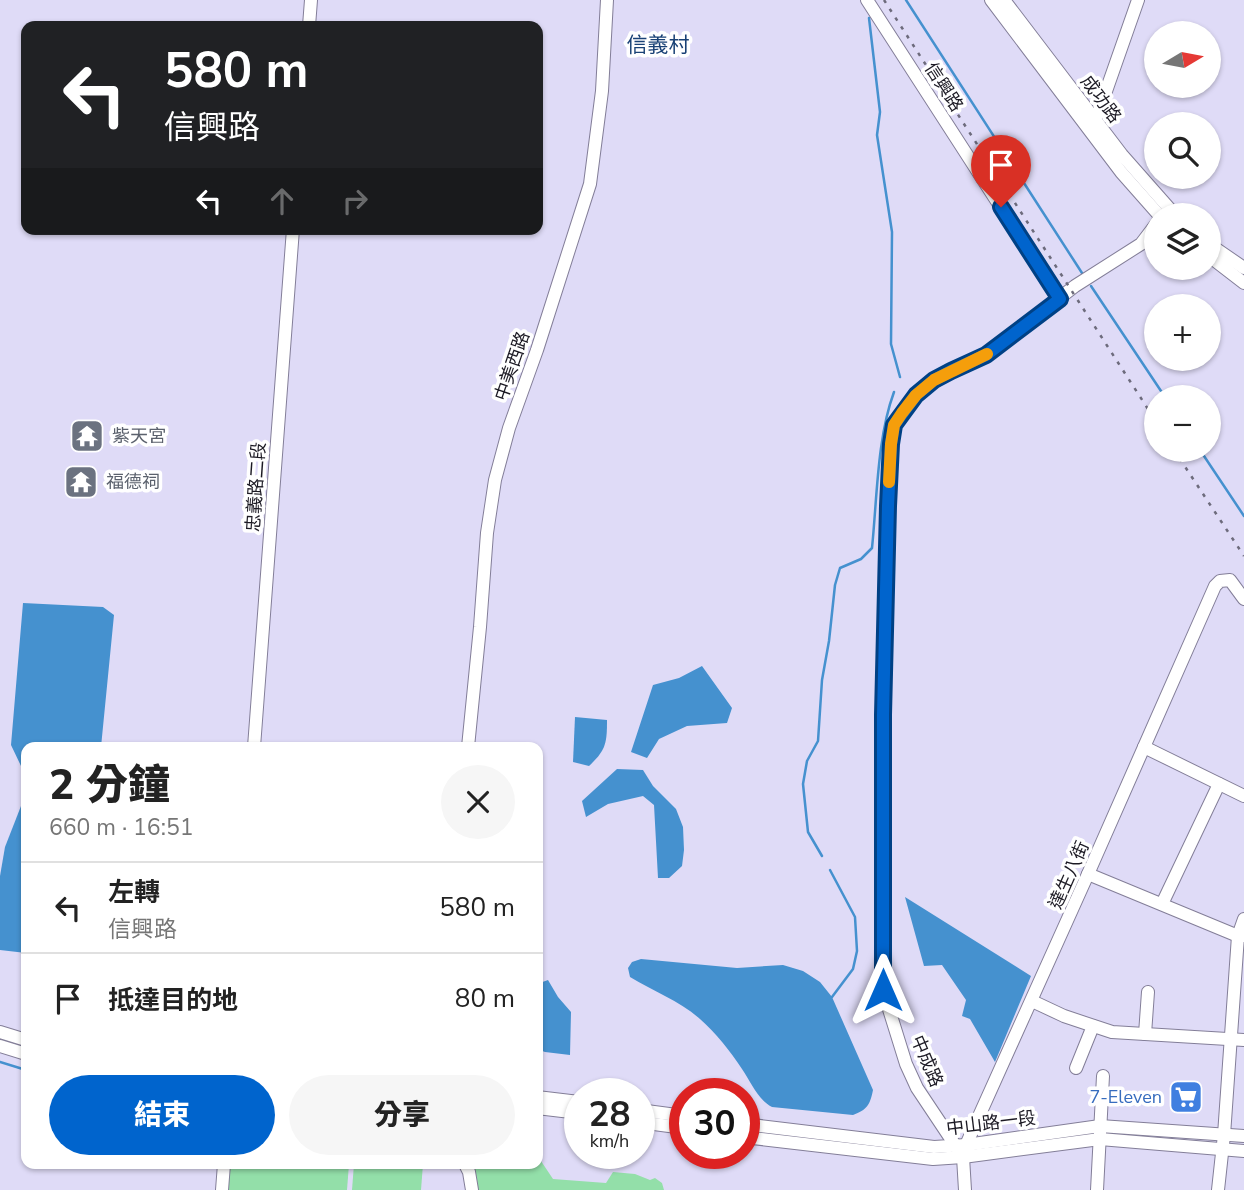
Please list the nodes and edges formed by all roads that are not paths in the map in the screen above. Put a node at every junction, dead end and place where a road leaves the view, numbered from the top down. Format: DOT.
graph roads {
  1 [pos="312,0"];
  2 [pos="607,0"];
  3 [pos="867,0"];
  4 [pos="991,0"];
  5 [pos="1004,0"];
  6 [pos="1138,0"];
  7 [pos="310,21"];
  8 [pos="1090,122"];
  9 [pos="1159,203"];
  10 [pos="293,235"];
  11 [pos="1144,240"];
  12 [pos="1221,252"];
  13 [pos="1221,265"];
  14 [pos="1244,268"];
  15 [pos="1244,283"];
  16 [pos="1060,299"];
  17 [pos="1244,599"];
  18 [pos="254,742"];
  19 [pos="468,742"];
  20 [pos="1144,747"];
  21 [pos="1219,784"];
  22 [pos="1244,796"];
  23 [pos="1088,874"];
  24 [pos="1162,904"];
  25 [pos="1244,919"];
  26 [pos="1241,936"];
  27 [pos="1149,992"];
  28 [pos="1031,1001"];
  29 [pos="1094,1026"];
  30 [pos="0,1032"];
  31 [pos="1145,1034"];
  32 [pos="21,1038"];
  33 [pos="1230,1039"];
  34 [pos="1244,1040"];
  35 [pos="0,1046"];
  36 [pos="21,1052"];
  37 [pos="1076,1068"];
  38 [pos="1103,1076"];
  39 [pos="543,1098"];
  40 [pos="564,1100"];
  41 [pos="543,1109"];
  42 [pos="564,1111"];
  43 [pos="760,1126"];
  44 [pos="1100,1133"];
  45 [pos="1224,1135"];
  46 [pos="1244,1136"];
  47 [pos="760,1139"];
  48 [pos="962,1149"];
  49 [pos="1221,1149"];
  50 [pos="1244,1151"];
  51 [pos="224,1169"];
  52 [pos="468,1169"];
  53 [pos="222,1190"];
  54 [pos="472,1190"];
  55 [pos="965,1190"];
  56 [pos="1097,1190"];
  57 [pos="1218,1190"];
  1 -- 7 [label="street"];
  2 -- 19 [label="street, 中美西路"];
  3 -- 16 [label="street, 信興路"];
  4 -- 8 [label="street, 成功路"];
  5 -- 8 [label="street, 成功路"];
  6 -- 8 [label="street"];
  8 -- 9 [label="street, 成功路"];
  10 -- 18 [label="street, 忠義路二段"];
  11 -- 16 [label="street, 中成路"];
  12 -- 14 [label="street"];
  13 -- 15 [label="street"];
  16 -- 48 [label="street, 中成路"];
  17 -- 20 [label="street, 達生八街"];
  20 -- 21 [label="street"];
  20 -- 23 [label="street, 達生八街"];
  21 -- 22 [label="street"];
  21 -- 24 [label="street"];
  23 -- 24 [label="street"];
  23 -- 28 [label="street, 達生八街"];
  24 -- 26 [label="street"];
  25 -- 26 [label="street"];
  26 -- 33 [label="street"];
  27 -- 31 [label="street"];
  28 -- 29 [label="street"];
  28 -- 48 [label="street, 達生八街"];
  29 -- 31 [label="street"];
  29 -- 37 [label="street"];
  30 -- 32 [label="street"];
  31 -- 33 [label="street"];
  33 -- 34 [label="street"];
  33 -- 45 [label="street"];
  35 -- 36 [label="street"];
  38 -- 44 [label="street"];
  39 -- 40 [label="street"];
  41 -- 42 [label="street"];
  43 -- 48 [label="street, 中山路一段"];
  44 -- 45 [label="street, 中山路一段"];
  44 -- 48 [label="street, 中山路一段"];
  44 -- 49 [label="street, 中山路一段"];
  44 -- 56 [label="street"];
  45 -- 46 [label="street, 中山路一段"];
  45 -- 49 [label="street"];
  47 -- 48 [label="street, 中山路一段"];
  48 -- 55 [label="street, 達生八街"];
  49 -- 50 [label="street, 中山路一段"];
  49 -- 57 [label="street"];
  51 -- 53 [label="street"];
  52 -- 54 [label="street"];
}
